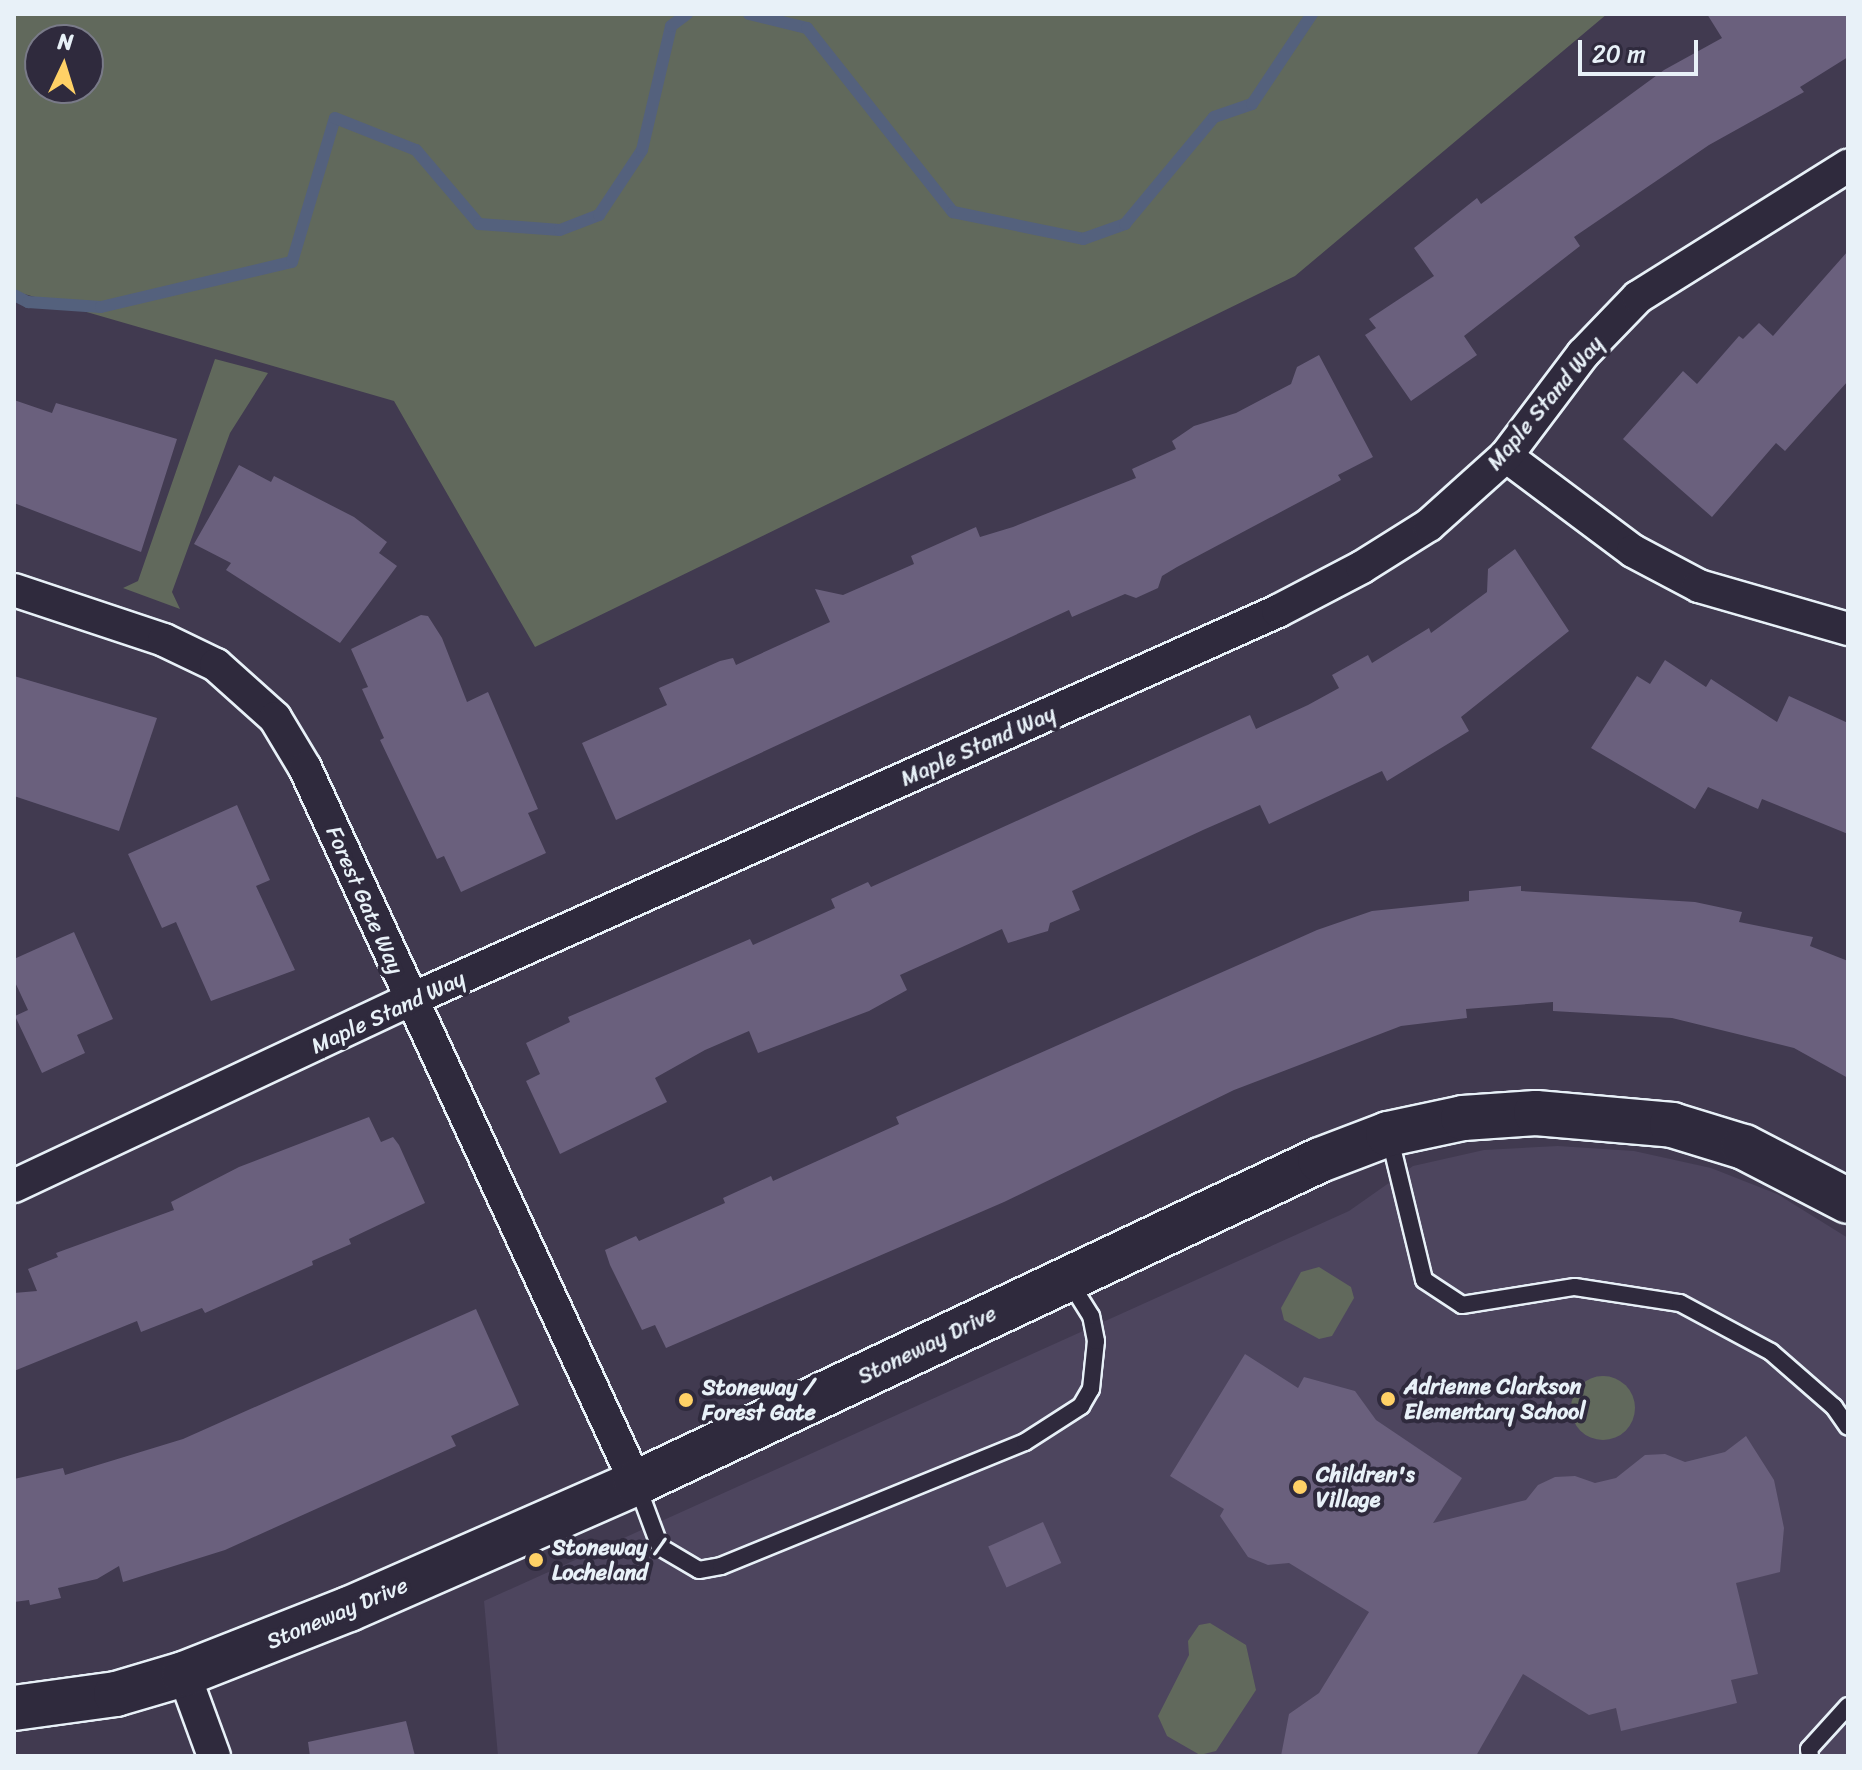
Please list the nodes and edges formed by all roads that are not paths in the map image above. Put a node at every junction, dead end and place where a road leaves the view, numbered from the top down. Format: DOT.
graph roads {
  1 [pos="1848,166"];
  2 [pos="1506,456"];
  3 [pos="14,590"];
  4 [pos="1848,629"];
  5 [pos="410,1000"];
  6 [pos="1388,1134"];
  7 [pos="14,1186"];
  8 [pos="1848,1201"];
  9 [pos="1067,1277"];
  10 [pos="1848,1427"];
  11 [pos="636,1483"];
  12 [pos="184,1674"];
  13 [pos="1848,1706"];
  14 [pos="14,1708"];
  15 [pos="214,1756"];
  16 [pos="1810,1756"];
  1 -- 2 [label="street, Maple Stand Way"];
  2 -- 4 [label="street"];
  2 -- 5 [label="street, Maple Stand Way"];
  3 -- 5 [label="street, Forest Gate Way"];
  5 -- 7 [label="street, Maple Stand Way"];
  5 -- 11 [label="street, Forest Gate Way"];
  6 -- 8 [label="street, Stoneway Drive"];
  6 -- 9 [label="street, Stoneway Drive"];
  6 -- 10 [label="lane"];
  9 -- 11 [label="street, Stoneway Drive"];
  9 -- 11 [label="lane"];
  11 -- 12 [label="street, Stoneway Drive"];
  12 -- 14 [label="street, Stoneway Drive"];
  12 -- 15 [label="street"];
  13 -- 16 [label="lane"];
}
